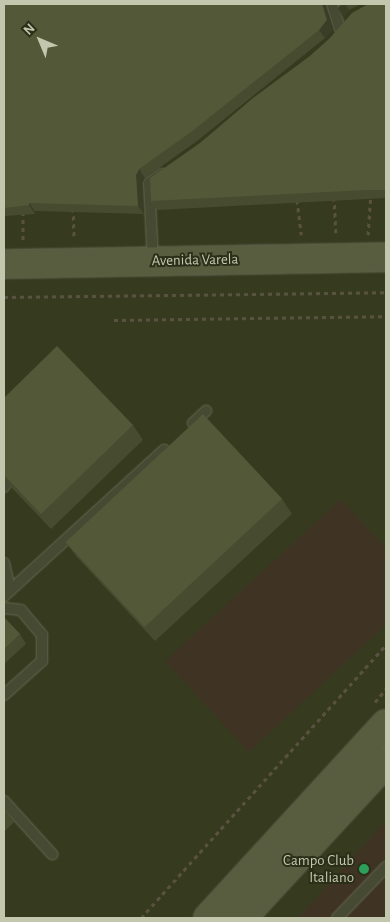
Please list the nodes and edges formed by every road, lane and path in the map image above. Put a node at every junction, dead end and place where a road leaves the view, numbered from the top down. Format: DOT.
graph roads {
  1 [pos="332,4"];
  2 [pos="341,30"];
  3 [pos="171,167"];
  4 [pos="333,188"];
  5 [pos="372,190"];
  6 [pos="296,194"];
  7 [pos="23,204"];
  8 [pos="73,207"];
  9 [pos="376,257"];
  10 [pos="304,258"];
  11 [pos="337,258"];
  12 [pos="153,261"];
  13 [pos="75,262"];
  14 [pos="14,264"];
  15 [pos="386,292"];
  16 [pos="4,297"];
  17 [pos="386,316"];
  18 [pos="114,320"];
  19 [pos="206,411"];
  20 [pos="184,431"];
  21 [pos="170,444"];
  22 [pos="4,563"];
  23 [pos="7,593"];
  24 [pos="4,608"];
  25 [pos="386,645"];
  26 [pos="4,695"];
  27 [pos="386,724"];
  28 [pos="386,762"];
  29 [pos="4,801"];
  30 [pos="52,854"];
  31 [pos="386,867"];
  32 [pos="141,918"];
  33 [pos="208,918"];
  34 [pos="242,918"];
  35 [pos="337,918"];
  1 -- 2 [label="lane"];
  3 -- 12 [label="lane"];
  4 -- 11 [label="path"];
  5 -- 9 [label="path"];
  6 -- 10 [label="path"];
  7 -- 14 [label="path"];
  8 -- 13 [label="path"];
  9 -- 11 [label="main road, Avenida Varela"];
  10 -- 11 [label="main road, Avenida Varela"];
  10 -- 12 [label="main road, Avenida Varela"];
  12 -- 13 [label="main road, Avenida Varela"];
  13 -- 14 [label="main road, Avenida Varela"];
  15 -- 16 [label="path"];
  17 -- 18 [label="path"];
  19 -- 20 [label="lane"];
  21 -- 23 [label="lane"];
  22 -- 23 [label="lane"];
  24 -- 26 [label="lane"];
  25 -- 32 [label="path"];
  27 -- 33 [label="main road"];
  28 -- 34 [label="main road"];
  29 -- 30 [label="lane"];
  31 -- 35 [label="lane"];
}
